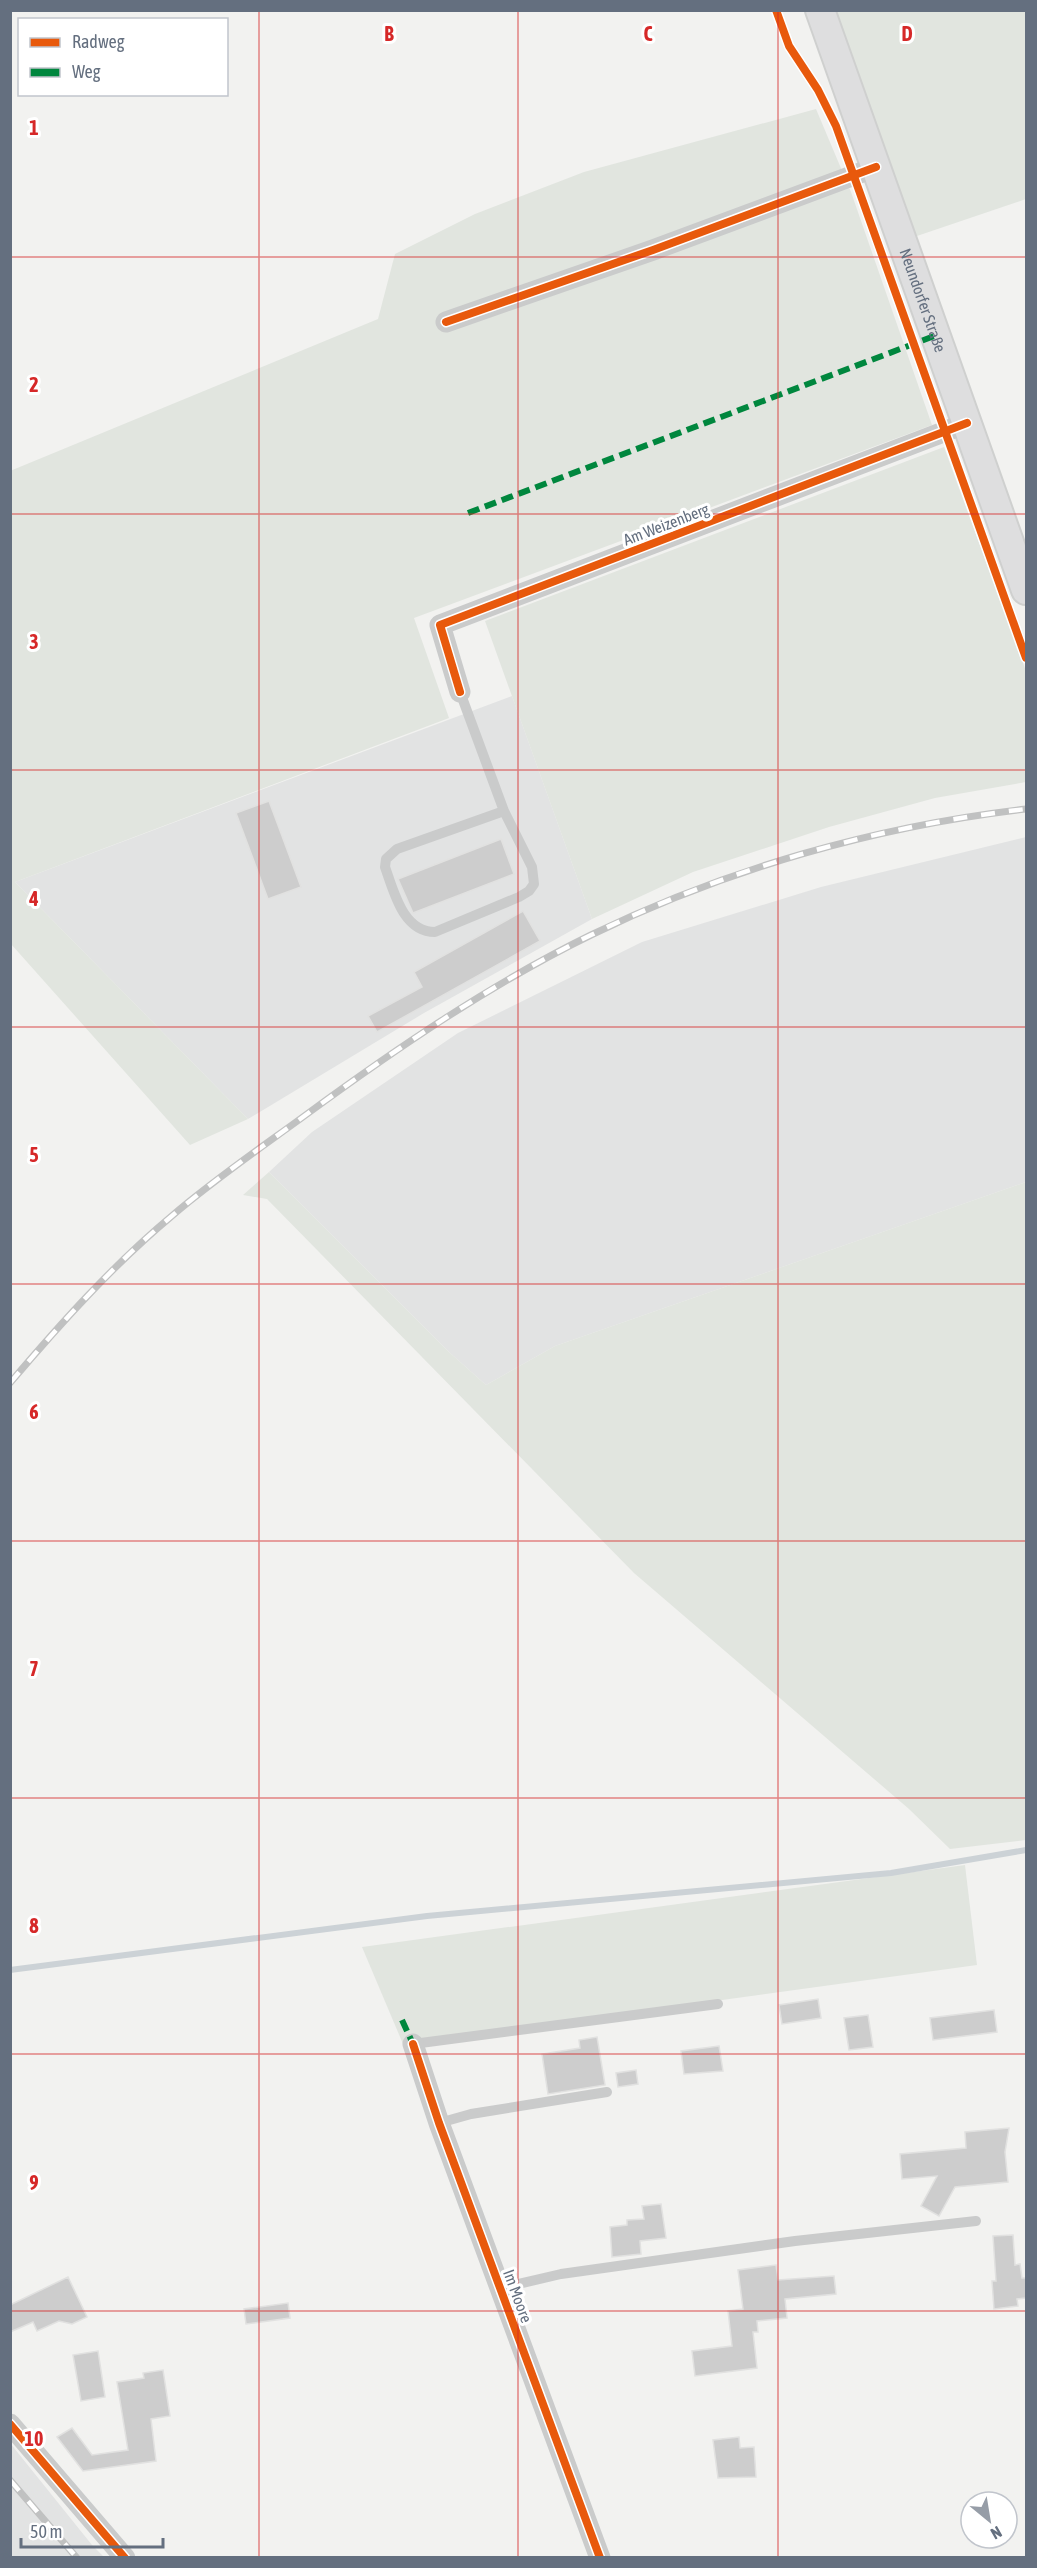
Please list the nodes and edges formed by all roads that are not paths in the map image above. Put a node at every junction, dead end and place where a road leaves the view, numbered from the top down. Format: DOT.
graph roads {
  1 [pos="820,10"];
  2 [pos="876,167"];
  3 [pos="446,322"];
  4 [pos="967,423"];
  5 [pos="1026,590"];
  6 [pos="460,692"];
  7 [pos="504,811"];
  8 [pos="718,2004"];
  9 [pos="413,2044"];
  10 [pos="607,2092"];
  11 [pos="439,2123"];
  12 [pos="976,2221"];
  13 [pos="501,2288"];
  14 [pos="10,2424"];
  15 [pos="125,2558"];
  16 [pos="600,2558"];
  1 -- 2 [label="main road, Neundorfer Straße"];
  2 -- 3 [label="street"];
  2 -- 4 [label="main road, Neundorfer Straße"];
  4 -- 5 [label="main road, Neundorfer Straße"];
  4 -- 6 [label="street, Am Weizenberg"];
  6 -- 7 [label="lane"];
  7 -- 7 [label="lane"];
  8 -- 9 [label="lane"];
  9 -- 11 [label="street, Im Moore"];
  10 -- 11 [label="lane"];
  11 -- 13 [label="street, Im Moore"];
  12 -- 13 [label="lane"];
  13 -- 16 [label="street, Im Moore"];
  14 -- 15 [label="street"];
}
